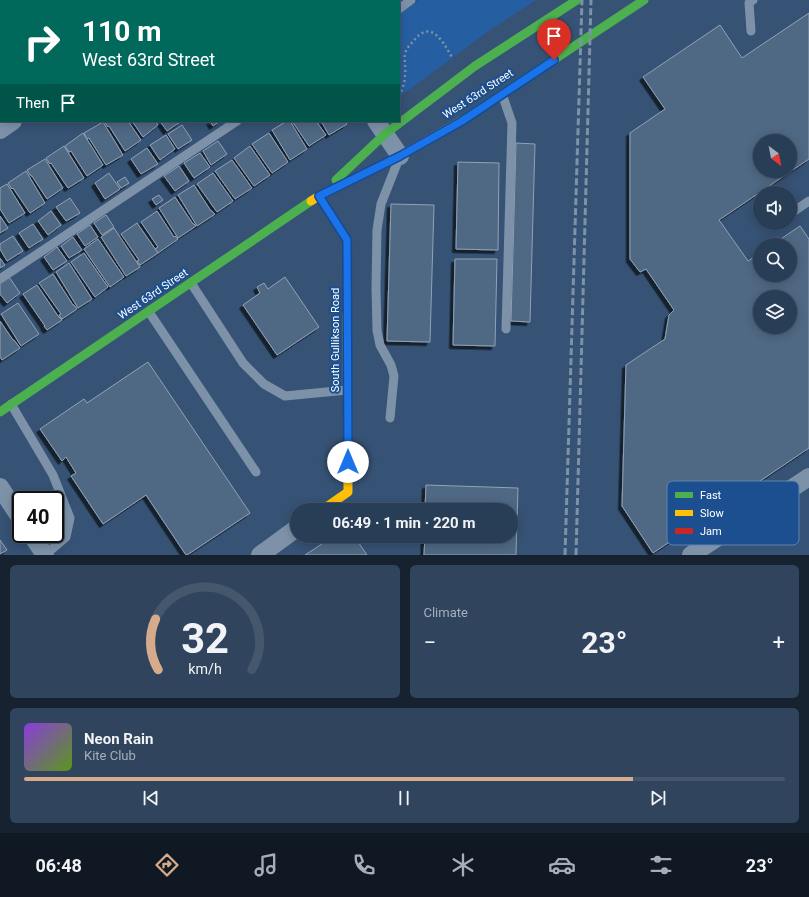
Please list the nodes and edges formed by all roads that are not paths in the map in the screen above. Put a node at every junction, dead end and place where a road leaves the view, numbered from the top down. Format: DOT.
graph roads {
  1 [pos="411,0"];
  2 [pos="577,0"];
  3 [pos="644,0"];
  4 [pos="753,0"];
  5 [pos="400,8"];
  6 [pos="751,31"];
  7 [pos="502,94"];
  8 [pos="400,114"];
  9 [pos="12,122"];
  10 [pos="236,122"];
  11 [pos="380,127"];
  12 [pos="0,130"];
  13 [pos="400,156"];
  14 [pos="319,196"];
  15 [pos="809,202"];
  16 [pos="797,210"];
  17 [pos="0,279"];
  18 [pos="191,283"];
  19 [pos="149,311"];
  20 [pos="506,329"];
  21 [pos="347,390"];
  22 [pos="11,404"];
  23 [pos="0,412"];
  24 [pos="390,418"];
  25 [pos="256,472"];
  26 [pos="809,477"];
  27 [pos="799,484"];
  28 [pos="0,487"];
  29 [pos="332,503"];
  30 [pos="12,505"];
  31 [pos="290,533"];
  32 [pos="37,543"];
  33 [pos="706,545"];
  34 [pos="45,555"];
  35 [pos="260,555"];
  36 [pos="691,555"];
  1 -- 5 [label="lane"];
  2 -- 8 [label="main road, West 63rd Street"];
  3 -- 7 [label="main road, West 63rd Street"];
  4 -- 6 [label="lane"];
  7 -- 13 [label="main road, West 63rd Street"];
  7 -- 20 [label="lane"];
  9 -- 12 [label="street"];
  10 -- 17 [label="lane"];
  11 -- 13 [label="street"];
  11 -- 14 [label="main road, West 63rd Street"];
  13 -- 14 [label="main road, West 63rd Street"];
  13 -- 24 [label="lane"];
  14 -- 18 [label="main road, West 63rd Street"];
  14 -- 21 [label="main road, South Gullikson Road"];
  15 -- 16 [label="lane"];
  18 -- 19 [label="main road, West 63rd Street"];
  18 -- 21 [label="lane"];
  19 -- 22 [label="main road, West 63rd Street"];
  19 -- 25 [label="lane"];
  21 -- 29 [label="main road, South Gullikson Road"];
  22 -- 23 [label="main road, West 63rd Street"];
  22 -- 34 [label="lane"];
  26 -- 27 [label="street"];
  28 -- 30 [label="street"];
  31 -- 35 [label="street"];
  32 -- 34 [label="street"];
  33 -- 36 [label="street"];
}
